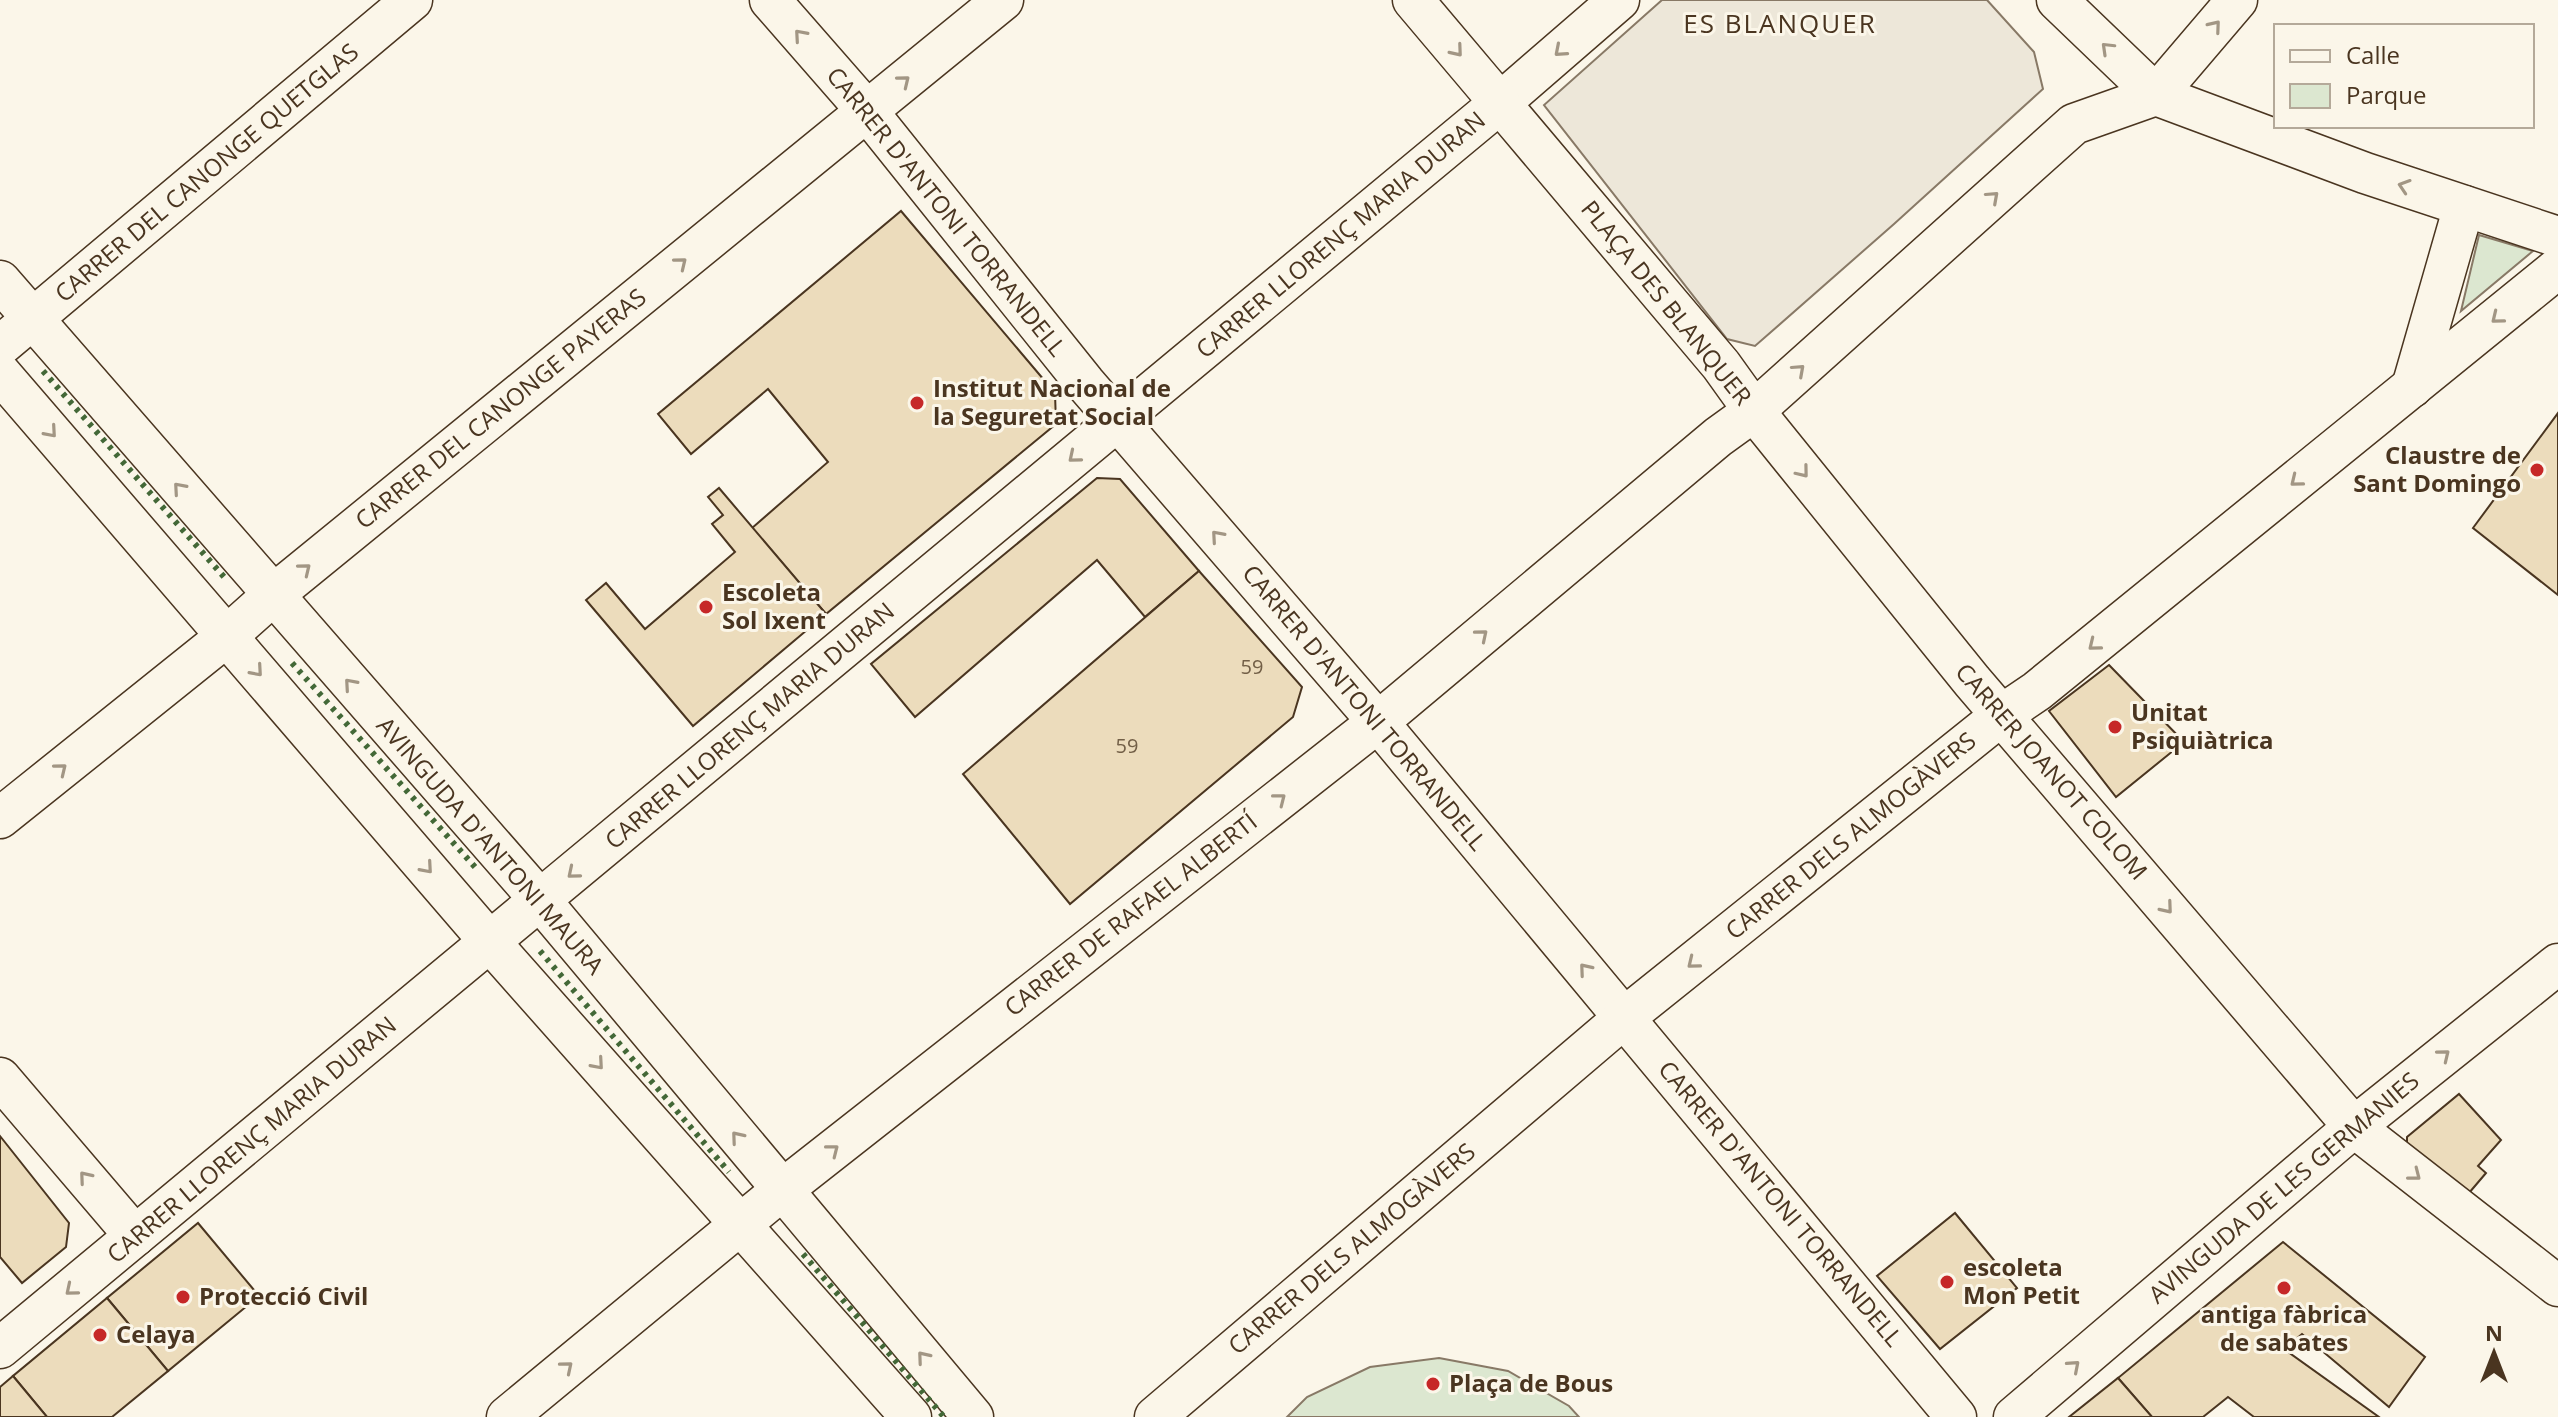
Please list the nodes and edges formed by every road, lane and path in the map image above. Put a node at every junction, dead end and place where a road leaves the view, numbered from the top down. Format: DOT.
graph roads {
  1 [pos="412,0"];
  2 [pos="770,0"];
  3 [pos="1003,0"];
  4 [pos="1413,0"];
  5 [pos="1619,0"];
  6 [pos="2057,0"];
  7 [pos="2237,0"];
  8 [pos="2156,95"];
  9 [pos="1500,103"];
  10 [pos="867,111"];
  11 [pos="2464,206"];
  12 [pos="2558,237"];
  13 [pos="2558,268"];
  14 [pos="0,281"];
  15 [pos="33,319"];
  16 [pos="0,346"];
  17 [pos="0,373"];
  18 [pos="2412,387"];
  19 [pos="1754,411"];
  20 [pos="1118,420"];
  21 [pos="273,595"];
  22 [pos="227,636"];
  23 [pos="2003,714"];
  24 [pos="1378,722"];
  25 [pos="0,818"];
  26 [pos="540,900"];
  27 [pos="490,942"];
  28 [pos="2558,964"];
  29 [pos="1625,1017"];
  30 [pos="0,1078"];
  31 [pos="2354,1127"];
  32 [pos="782,1190"];
  33 [pos="739,1224"];
  34 [pos="135,1236"];
  35 [pos="2558,1286"];
  36 [pos="0,1348"];
  37 [pos="507,1417"];
  38 [pos="911,1417"];
  39 [pos="973,1417"];
  40 [pos="1155,1417"];
  41 [pos="1956,1417"];
  42 [pos="2014,1417"];
  1 -- 15 [label="street, CARRER DEL CANONGE QUETGLAS"];
  10 -- 2 [label="street, CARRER D'ANTONI TORRANDELL, one-way"];
  10 -- 3 [label="street, CARRER DEL CANONGE PAYERAS, one-way"];
  4 -- 9 [label="street, PLAÇA DES BLANQUER, one-way"];
  5 -- 9 [label="street, one-way"];
  8 -- 6 [label="street, one-way"];
  8 -- 7 [label="street, one-way"];
  11 -- 8 [label="street, one-way"];
  19 -- 8 [label="street, PLAÇA DES BLANQUER, one-way"];
  9 -- 19 [label="street, PLAÇA DES BLANQUER"];
  9 -- 20 [label="street, CARRER LLORENÇ MARIA DURAN"];
  10 -- 20 [label="street, CARRER D'ANTONI TORRANDELL"];
  21 -- 10 [label="street, CARRER DEL CANONGE PAYERAS, one-way"];
  11 -- 12 [label="street"];
  11 -- 18 [label="street"];
  13 -- 18 [label="street, CARRER DELS ALMOGÀVERS, one-way"];
  14 -- 15 [label="street, AVINGUDA D'ANTONI MAURA"];
  15 -- 16 [label="street, CARRER DEL CANONGE QUETGLAS"];
  21 -- 15 [label="street, AVINGUDA D'ANTONI MAURA, one-way"];
  17 -- 22 [label="street, one-way"];
  18 -- 23 [label="street, CARRER DELS ALMOGÀVERS, one-way"];
  19 -- 23 [label="street, CARRER JOANOT COLOM, one-way"];
  24 -- 19 [label="street, CARRER DE RAFAEL ALBERTÍ, one-way"];
  24 -- 20 [label="street, CARRER D'ANTONI TORRANDELL, one-way"];
  20 -- 26 [label="street, CARRER LLORENÇ MARIA DURAN, one-way"];
  21 -- 22 [label="street, CARRER DEL CANONGE PAYERAS"];
  26 -- 21 [label="street, AVINGUDA D'ANTONI MAURA, one-way"];
  25 -- 22 [label="street, CARRER DEL CANONGE PAYERAS, one-way"];
  22 -- 27 [label="street, one-way"];
  23 -- 29 [label="street, CARRER DELS ALMOGÀVERS, one-way"];
  23 -- 31 [label="street, CARRER JOANOT COLOM, one-way"];
  29 -- 24 [label="street, CARRER D'ANTONI TORRANDELL, one-way"];
  32 -- 24 [label="street, CARRER DE RAFAEL ALBERTÍ, one-way"];
  26 -- 27 [label="street, CARRER LLORENÇ MARIA DURAN"];
  32 -- 26 [label="street, AVINGUDA D'ANTONI MAURA, one-way"];
  27 -- 33 [label="street, one-way"];
  27 -- 34 [label="street, CARRER LLORENÇ MARIA DURAN"];
  31 -- 28 [label="street, AVINGUDA DE LES GERMANIES, one-way"];
  29 -- 40 [label="street, CARRER DELS ALMOGÀVERS"];
  29 -- 41 [label="street, CARRER D'ANTONI TORRANDELL"];
  34 -- 30 [label="street, one-way"];
  31 -- 35 [label="street, CARRER JOANOT COLOM, one-way"];
  42 -- 31 [label="street, AVINGUDA DE LES GERMANIES, one-way"];
  32 -- 33 [label="street, CARRER DE RAFAEL ALBERTÍ"];
  39 -- 32 [label="street, AVINGUDA D'ANTONI MAURA, one-way"];
  37 -- 33 [label="street, CARRER DE RAFAEL ALBERTÍ, one-way"];
  33 -- 38 [label="street"];
  34 -- 36 [label="street, CARRER LLORENÇ MARIA DURAN, one-way"];
}
